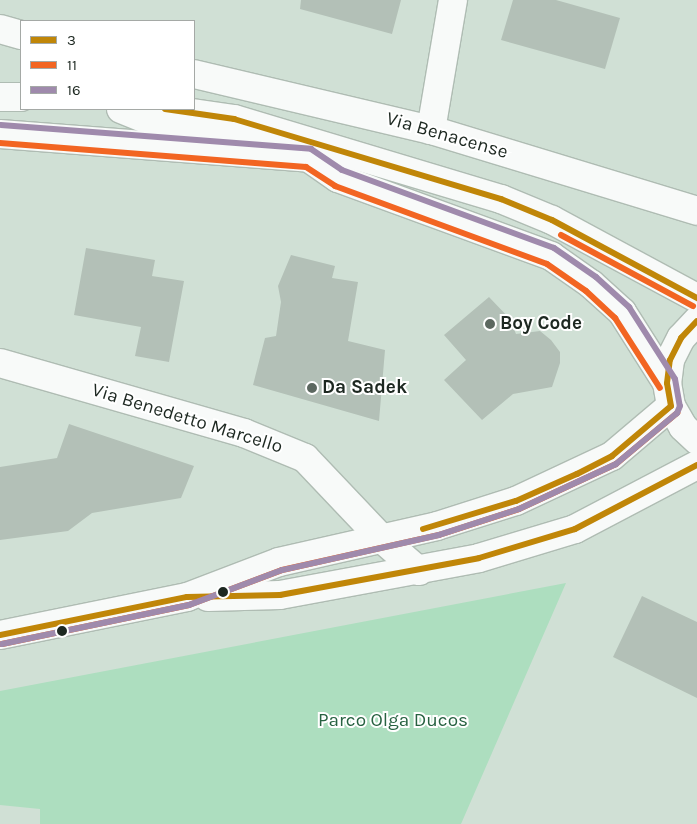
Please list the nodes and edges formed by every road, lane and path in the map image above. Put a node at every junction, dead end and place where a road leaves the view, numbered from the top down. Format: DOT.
graph roads {
  1 [pos="452,0"];
  2 [pos="0,29"];
  3 [pos="20,35"];
  4 [pos="195,74"];
  5 [pos="0,97"];
  6 [pos="20,97"];
  7 [pos="124,110"];
  8 [pos="171,110"];
  9 [pos="431,130"];
  10 [pos="0,134"];
  11 [pos="310,158"];
  12 [pos="697,211"];
  13 [pos="697,298"];
  14 [pos="697,321"];
  15 [pos="0,363"];
  16 [pos="669,395"];
  17 [pos="697,440"];
  18 [pos="697,465"];
  19 [pos="382,539"];
  20 [pos="420,571"];
  21 [pos="187,598"];
  22 [pos="0,635"];
  1 -- 9 [label="street"];
  2 -- 3 [label="street"];
  4 -- 9 [label="street, Via Benacense"];
  5 -- 6 [label="street"];
  7 -- 11 [label="street"];
  8 -- 13 [label="street"];
  9 -- 12 [label="street, Via Benacense"];
  10 -- 11 [label="street"];
  11 -- 16 [label="street"];
  14 -- 16 [label="street"];
  15 -- 19 [label="street, Via Benedetto Marcello"];
  16 -- 17 [label="street"];
  16 -- 19 [label="street"];
  18 -- 20 [label="street"];
  19 -- 20 [label="street, Via Benedetto Marcello"];
  19 -- 21 [label="street"];
  20 -- 21 [label="street"];
  21 -- 22 [label="street"];
}
